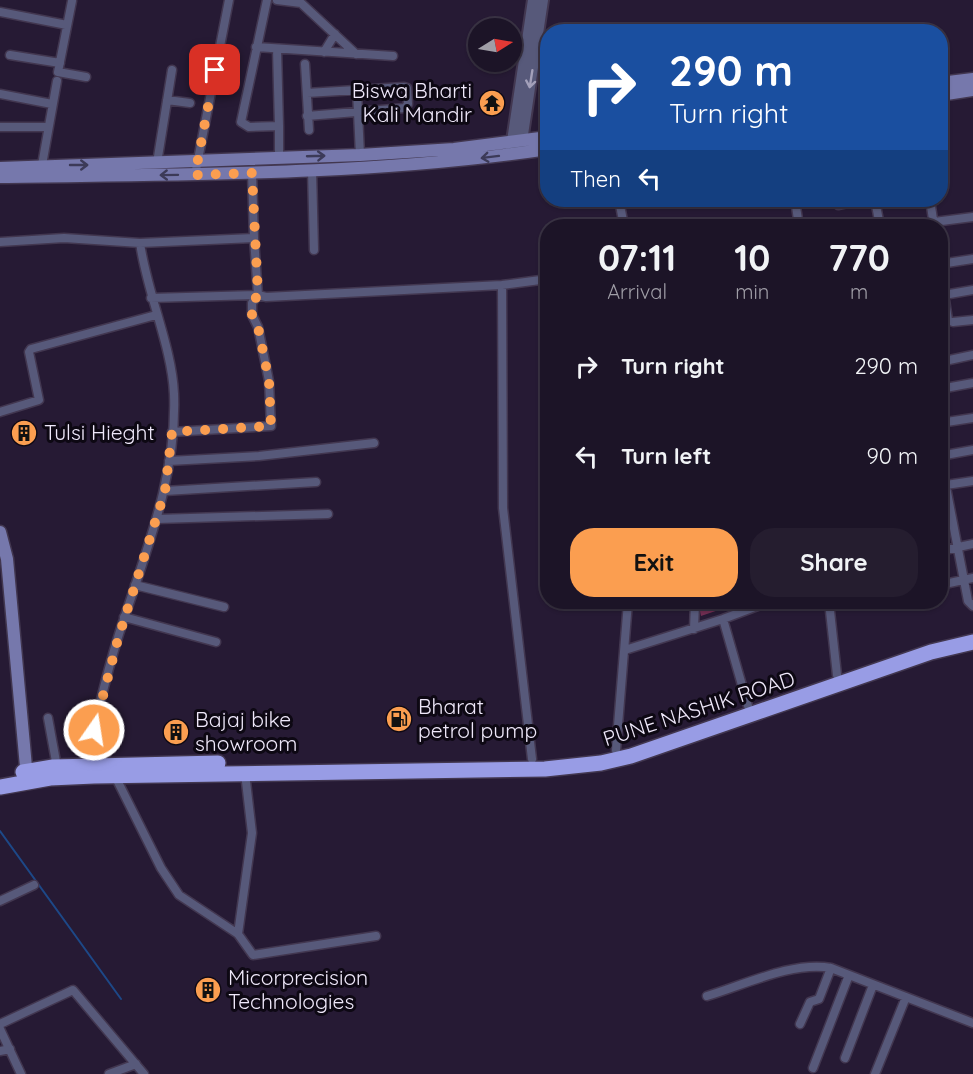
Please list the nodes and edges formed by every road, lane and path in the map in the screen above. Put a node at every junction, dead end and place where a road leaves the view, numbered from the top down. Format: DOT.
graph roads {
  1 [pos="229,0"];
  2 [pos="267,0"];
  3 [pos="277,0"];
  4 [pos="533,0"];
  5 [pos="543,0"];
  6 [pos="72,1"];
  7 [pos="302,1"];
  8 [pos="0,12"];
  9 [pos="67,25"];
  10 [pos="335,34"];
  11 [pos="256,47"];
  12 [pos="277,49"];
  13 [pos="324,52"];
  14 [pos="356,54"];
  15 [pos="10,55"];
  16 [pos="393,56"];
  17 [pos="60,63"];
  18 [pos="305,64"];
  19 [pos="172,70"];
  20 [pos="86,77"];
  21 [pos="973,79"];
  22 [pos="57,81"];
  23 [pos="948,82"];
  24 [pos="973,90"];
  25 [pos="357,91"];
  26 [pos="307,93"];
  27 [pos="0,94"];
  28 [pos="948,94"];
  29 [pos="167,100"];
  30 [pos="190,103"];
  31 [pos="52,104"];
  32 [pos="358,114"];
  33 [pos="307,116"];
  34 [pos="279,126"];
  35 [pos="0,127"];
  36 [pos="48,127"];
  37 [pos="309,129"];
  38 [pos="540,139"];
  39 [pos="516,147"];
  40 [pos="540,148"];
  41 [pos="360,155"];
  42 [pos="279,158"];
  43 [pos="158,163"];
  44 [pos="42,165"];
  45 [pos="0,168"];
  46 [pos="196,169"];
  47 [pos="312,170"];
  48 [pos="252,173"];
  49 [pos="0,177"];
  50 [pos="973,217"];
  51 [pos="948,221"];
  52 [pos="254,238"];
  53 [pos="0,242"];
  54 [pos="140,243"];
  55 [pos="314,250"];
  56 [pos="973,259"];
  57 [pos="948,264"];
  58 [pos="540,280"];
  59 [pos="502,285"];
  60 [pos="973,290"];
  61 [pos="948,294"];
  62 [pos="258,295"];
  63 [pos="151,298"];
  64 [pos="948,313"];
  65 [pos="156,315"];
  66 [pos="973,320"];
  67 [pos="973,355"];
  68 [pos="948,360"];
  69 [pos="973,383"];
  70 [pos="948,388"];
  71 [pos="0,412"];
  72 [pos="973,418"];
  73 [pos="948,422"];
  74 [pos="172,432"];
  75 [pos="374,443"];
  76 [pos="973,450"];
  77 [pos="948,455"];
  78 [pos="169,461"];
  79 [pos="973,481"];
  80 [pos="316,482"];
  81 [pos="948,485"];
  82 [pos="165,491"];
  83 [pos="948,495"];
  84 [pos="328,514"];
  85 [pos="157,519"];
  86 [pos="0,532"];
  87 [pos="973,544"];
  88 [pos="958,547"];
  89 [pos="948,549"];
  90 [pos="969,579"];
  91 [pos="948,583"];
  92 [pos="135,585"];
  93 [pos="973,606"];
  94 [pos="224,607"];
  95 [pos="628,609"];
  96 [pos="695,609"];
  97 [pos="744,609"];
  98 [pos="830,609"];
  99 [pos="124,617"];
  100 [pos="723,619"];
  101 [pos="694,629"];
  102 [pos="973,632"];
  103 [pos="216,642"];
  104 [pos="973,642"];
  105 [pos="625,650"];
  106 [pos="837,675"];
  107 [pos="748,706"];
  108 [pos="48,718"];
  109 [pos="616,750"];
  110 [pos="532,759"];
  111 [pos="86,766"];
  112 [pos="57,767"];
  113 [pos="245,773"];
  114 [pos="27,776"];
  115 [pos="115,776"];
  116 [pos="0,777"];
  117 [pos="0,788"];
  118 [pos="34,885"];
  119 [pos="0,901"];
  120 [pos="238,934"];
  121 [pos="376,936"];
  122 [pos="831,968"];
  123 [pos="849,975"];
  124 [pos="873,984"];
  125 [pos="707,996"];
  126 [pos="906,997"];
  127 [pos="973,1023"];
  128 [pos="0,1024"];
  129 [pos="801,1024"];
  130 [pos="0,1029"];
  131 [pos="10,1048"];
  132 [pos="0,1051"];
  133 [pos="845,1058"];
  134 [pos="136,1064"];
  135 [pos="813,1068"];
  136 [pos="21,1074"];
  137 [pos="109,1074"];
  138 [pos="144,1074"];
  139 [pos="875,1074"];
  1 -- 46 [label="street"];
  2 -- 11 [label="street"];
  3 -- 7 [label="street"];
  4 -- 39 [label="street"];
  5 -- 39 [label="street, one-way"];
  6 -- 9 [label="street"];
  7 -- 10 [label="street"];
  8 -- 9 [label="street"];
  9 -- 17 [label="street"];
  10 -- 13 [label="street"];
  10 -- 14 [label="street"];
  11 -- 12 [label="street"];
  11 -- 34 [label="street"];
  12 -- 13 [label="street"];
  12 -- 34 [label="street"];
  13 -- 14 [label="street"];
  14 -- 16 [label="street"];
  15 -- 17 [label="street"];
  17 -- 20 [label="street"];
  18 -- 26 [label="street"];
  19 -- 29 [label="street"];
  21 -- 23 [label="main road"];
  22 -- 31 [label="street"];
  24 -- 28 [label="main road"];
  25 -- 26 [label="street"];
  25 -- 32 [label="street"];
  25 -- 32 [label="street"];
  26 -- 33 [label="street"];
  27 -- 31 [label="street"];
  29 -- 30 [label="street"];
  29 -- 43 [label="street"];
  31 -- 36 [label="street"];
  32 -- 33 [label="street"];
  32 -- 41 [label="street"];
  33 -- 37 [label="street"];
  34 -- 42 [label="street"];
  35 -- 36 [label="street"];
  36 -- 44 [label="street"];
  38 -- 39 [label="main road"];
  39 -- 40 [label="main road"];
  39 -- 41 [label="main road"];
  39 -- 47 [label="main road, one-way"];
  42 -- 41 [label="main road, one-way"];
  42 -- 46 [label="main road"];
  44 -- 43 [label="main road, one-way"];
  43 -- 46 [label="main road"];
  44 -- 45 [label="main road"];
  46 -- 48 [label="main road"];
  46 -- 49 [label="main road, one-way"];
  47 -- 48 [label="main road"];
  47 -- 55 [label="street"];
  48 -- 52 [label="street"];
  50 -- 51 [label="street"];
  52 -- 54 [label="street"];
  52 -- 62 [label="street"];
  53 -- 54 [label="street"];
  54 -- 63 [label="street"];
  56 -- 57 [label="street"];
  58 -- 59 [label="street"];
  59 -- 62 [label="street"];
  59 -- 110 [label="street"];
  60 -- 61 [label="street"];
  62 -- 63 [label="street"];
  62 -- 74 [label="street"];
  63 -- 65 [label="street"];
  64 -- 66 [label="street"];
  65 -- 71 [label="street"];
  65 -- 74 [label="street"];
  67 -- 68 [label="street"];
  69 -- 70 [label="street"];
  72 -- 73 [label="street"];
  74 -- 78 [label="street"];
  75 -- 78 [label="street"];
  76 -- 77 [label="street"];
  78 -- 82 [label="street"];
  79 -- 81 [label="street"];
  80 -- 82 [label="street"];
  82 -- 85 [label="street"];
  83 -- 88 [label="street"];
  84 -- 85 [label="street"];
  85 -- 92 [label="street"];
  86 -- 114 [label="main road"];
  87 -- 88 [label="street"];
  88 -- 89 [label="street"];
  88 -- 90 [label="street"];
  90 -- 91 [label="street"];
  90 -- 93 [label="street"];
  92 -- 94 [label="street"];
  92 -- 99 [label="street"];
  95 -- 105 [label="street"];
  96 -- 101 [label="street"];
  97 -- 100 [label="street"];
  98 -- 106 [label="street"];
  99 -- 103 [label="street"];
  99 -- 111 [label="street"];
  100 -- 101 [label="street"];
  100 -- 107 [label="street"];
  101 -- 105 [label="street"];
  102 -- 106 [label="highway, PUNE NASHIK ROAD"];
  104 -- 113 [label="highway, PUNE NASHIK ROAD"];
  105 -- 109 [label="street"];
  106 -- 107 [label="highway, PUNE NASHIK ROAD"];
  107 -- 109 [label="highway, PUNE NASHIK ROAD"];
  108 -- 112 [label="street"];
  109 -- 110 [label="highway, PUNE NASHIK ROAD"];
  110 -- 111 [label="highway, PUNE NASHIK ROAD"];
  111 -- 112 [label="highway, PUNE NASHIK ROAD"];
  112 -- 114 [label="highway, PUNE NASHIK ROAD"];
  113 -- 115 [label="highway, PUNE NASHIK ROAD"];
  113 -- 120 [label="street"];
  114 -- 115 [label="highway, PUNE NASHIK ROAD"];
  114 -- 116 [label="highway, PUNE NASHIK ROAD"];
  114 -- 117 [label="highway, PUNE NASHIK ROAD"];
  115 -- 120 [label="street"];
  118 -- 119 [label="street"];
  120 -- 121 [label="street"];
  122 -- 123 [label="street"];
  122 -- 125 [label="street"];
  122 -- 129 [label="street"];
  123 -- 124 [label="street"];
  123 -- 135 [label="street"];
  124 -- 126 [label="street"];
  124 -- 133 [label="street"];
  126 -- 127 [label="street"];
  126 -- 139 [label="street"];
  128 -- 134 [label="street"];
  130 -- 131 [label="street"];
  131 -- 132 [label="street"];
  131 -- 136 [label="street"];
  134 -- 137 [label="street"];
  134 -- 138 [label="street"];
}
